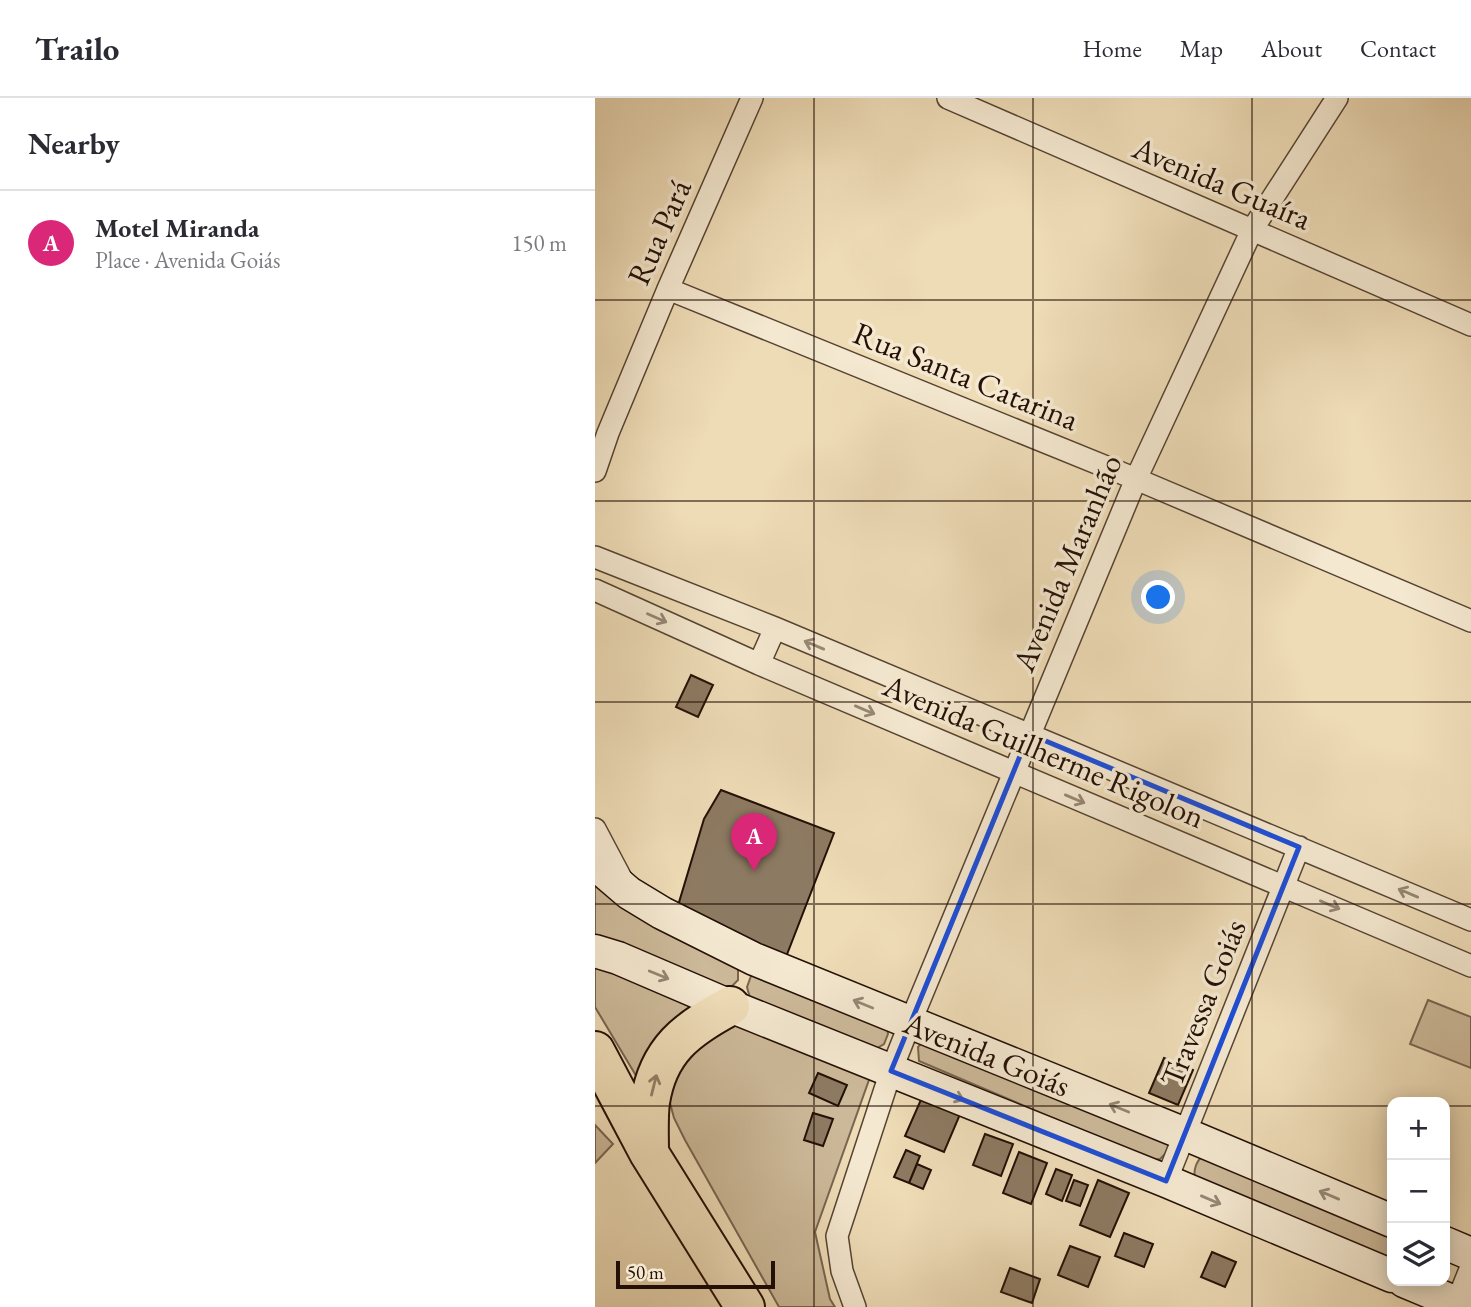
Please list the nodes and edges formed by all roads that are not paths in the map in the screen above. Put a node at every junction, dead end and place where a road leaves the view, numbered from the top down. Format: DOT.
graph roads {
  1 [pos="752,98"];
  2 [pos="948,98"];
  3 [pos="1337,98"];
  4 [pos="1252,230"];
  5 [pos="668,289"];
  6 [pos="1471,326"];
  7 [pos="595,471"];
  8 [pos="1136,480"];
  9 [pos="595,557"];
  10 [pos="595,590"];
  11 [pos="1471,621"];
  12 [pos="775,628"];
  13 [pos="759,664"];
  14 [pos="1029,734"];
  15 [pos="1014,774"];
  16 [pos="595,829"];
  17 [pos="1299,847"];
  18 [pos="595,864"];
  19 [pos="1283,886"];
  20 [pos="629,893"];
  21 [pos="1471,920"];
  22 [pos="595,951"];
  23 [pos="754,959"];
  24 [pos="1471,966"];
  25 [pos="730,1006"];
  26 [pos="910,1023"];
  27 [pos="595,1052"];
  28 [pos="891,1071"];
  29 [pos="595,1102"];
  30 [pos="1185,1134"];
  31 [pos="649,1153"];
  32 [pos="1166,1181"];
  33 [pos="1387,1219"];
  34 [pos="1450,1245"];
  35 [pos="1471,1254"];
  36 [pos="1471,1267"];
  37 [pos="1387,1274"];
  38 [pos="1415,1286"];
  39 [pos="1459,1306"];
  40 [pos="745,1307"];
  41 [pos="855,1307"];
  1 -- 5 [label="street, Rua Pará"];
  2 -- 4 [label="street, Avenida Guaíra"];
  3 -- 4 [label="street, Avenida Maranhão"];
  4 -- 6 [label="street, Avenida Guaíra"];
  4 -- 8 [label="street, Avenida Maranhão"];
  5 -- 7 [label="street, Rua Pará"];
  5 -- 8 [label="street, Rua Santa Catarina"];
  8 -- 11 [label="street, Rua Santa Catarina"];
  8 -- 14 [label="street, Avenida Maranhão"];
  9 -- 12 [label="street, Avenida Guilherme Rigolon"];
  10 -- 13 [label="street, Avenida Guilherme Rigolon, one-way"];
  12 -- 13 [label="street"];
  14 -- 12 [label="street, Avenida Guilherme Rigolon, one-way"];
  13 -- 15 [label="street, Avenida Guilherme Rigolon, one-way"];
  14 -- 15 [label="street, Avenida Maranhão"];
  14 -- 17 [label="street, Avenida Guilherme Rigolon"];
  15 -- 19 [label="street, Avenida Guilherme Rigolon, one-way"];
  15 -- 26 [label="street, Avenida Maranhão"];
  16 -- 20 [label="street"];
  17 -- 19 [label="street, Travessa Goiás"];
  21 -- 17 [label="street, Avenida Guilherme Rigolon, one-way"];
  18 -- 20 [label="main road, Avenida Goiás"];
  19 -- 24 [label="street, Avenida Guilherme Rigolon, one-way"];
  19 -- 30 [label="street, Travessa Goiás"];
  20 -- 23 [label="main road, Avenida Goiás"];
  22 -- 25 [label="main road, Avenida Goiás, one-way"];
  23 -- 25 [label="main road"];
  26 -- 23 [label="main road, Avenida Goiás, one-way"];
  25 -- 28 [label="main road, Avenida Goiás"];
  31 -- 25 [label="highway, one-way"];
  26 -- 28 [label="street, Avenida Maranhão"];
  30 -- 26 [label="main road, Avenida Goiás, one-way"];
  27 -- 31 [label="highway"];
  28 -- 32 [label="main road, Avenida Goiás, one-way"];
  28 -- 41 [label="street, Avenida Maranhão"];
  29 -- 31 [label="highway"];
  30 -- 32 [label="street, Travessa Goiás"];
  33 -- 30 [label="main road, Avenida Goiás, one-way"];
  31 -- 40 [label="highway"];
  32 -- 37 [label="main road, Avenida Goiás, one-way"];
  34 -- 35 [label="main road"];
  36 -- 39 [label="street"];
  38 -- 39 [label="main road"];
}
